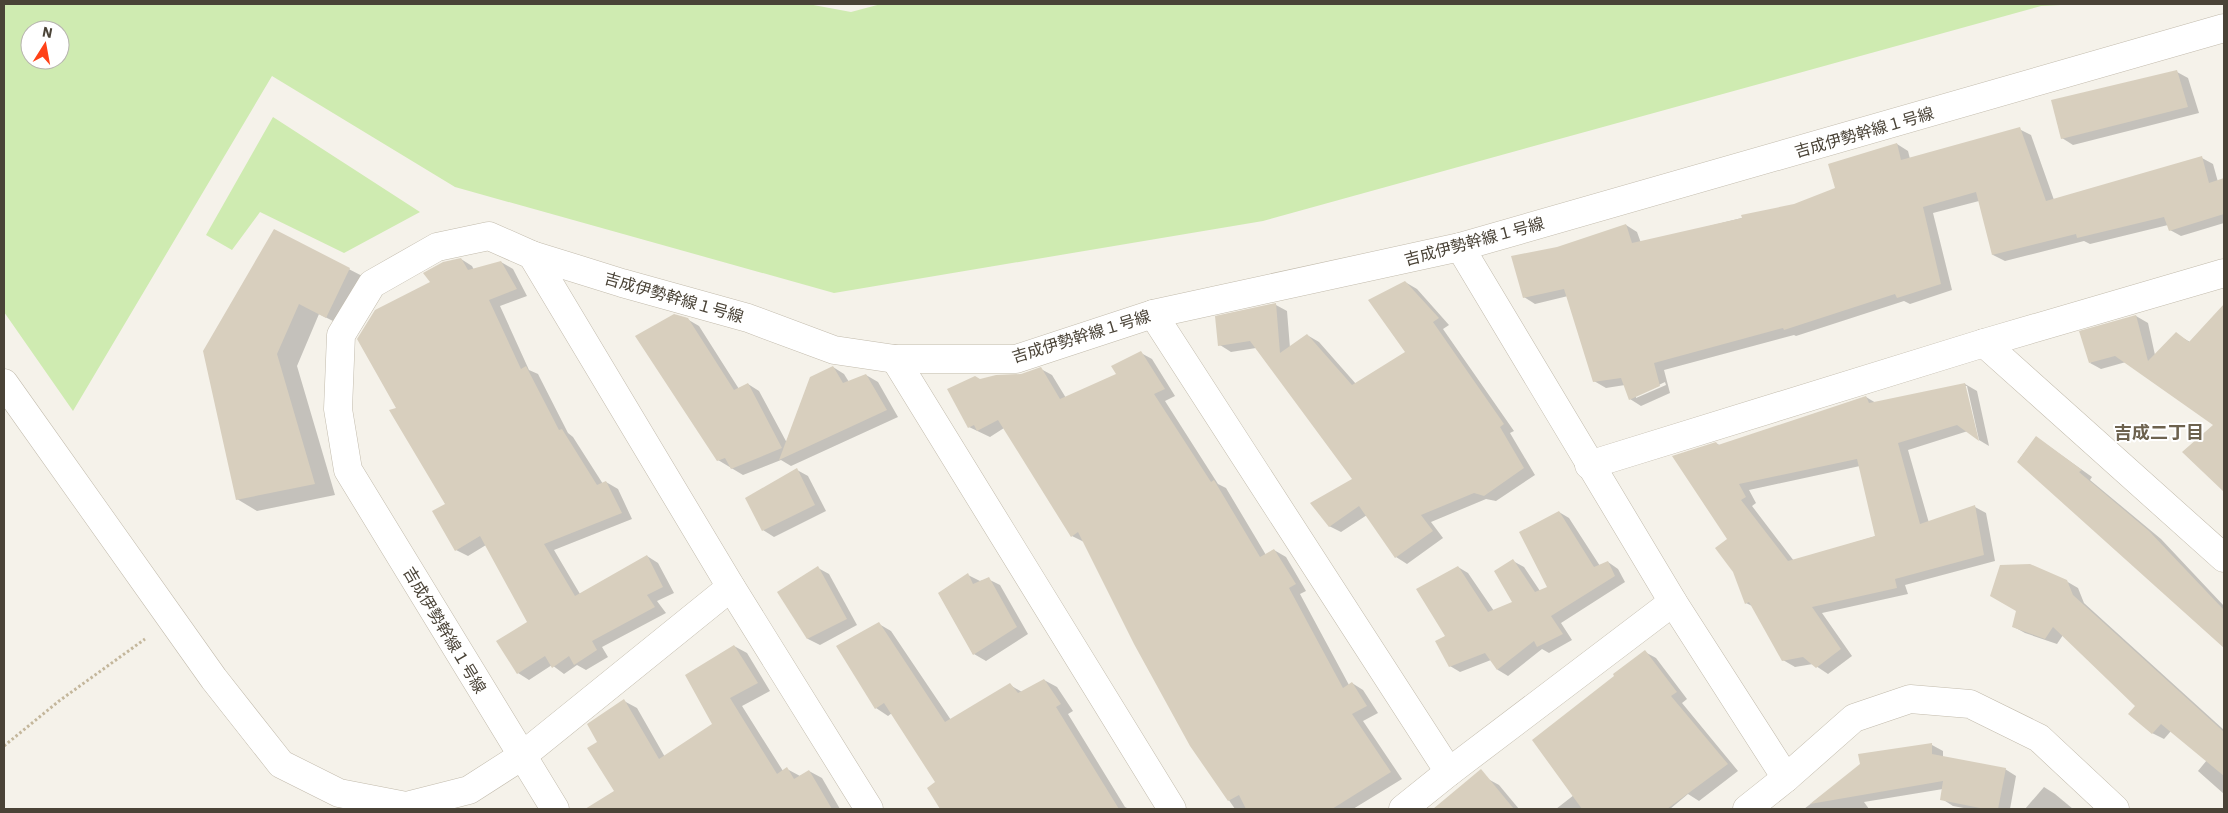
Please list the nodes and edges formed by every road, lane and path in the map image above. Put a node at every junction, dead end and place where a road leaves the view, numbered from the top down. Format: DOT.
graph roads {
  1 [pos="2224,28"];
  2 [pos="1460,247"];
  3 [pos="532,255"];
  4 [pos="2224,272"];
  5 [pos="1153,314"];
  6 [pos="1984,343"];
  7 [pos="896,359"];
  8 [pos="4,383"];
  9 [pos="1589,465"];
  10 [pos="2224,558"];
  11 [pos="731,588"];
  12 [pos="1672,602"];
  13 [pos="124,654"];
  14 [pos="4,746"];
  15 [pos="522,756"];
  16 [pos="1449,772"];
  17 [pos="1786,778"];
  18 [pos="555,809"];
  19 [pos="869,809"];
  20 [pos="1172,809"];
  21 [pos="1403,809"];
  22 [pos="1747,809"];
  23 [pos="2115,809"];
  1 -- 2 [label="street, 吉成伊勢幹線１号線"];
  2 -- 5 [label="street, 吉成伊勢幹線１号線"];
  2 -- 9 [label="street"];
  3 -- 7 [label="street, 吉成伊勢幹線１号線"];
  3 -- 11 [label="street"];
  3 -- 15 [label="street, 吉成伊勢幹線１号線"];
  4 -- 6 [label="street"];
  5 -- 7 [label="street, 吉成伊勢幹線１号線"];
  5 -- 16 [label="street"];
  6 -- 9 [label="street"];
  6 -- 10 [label="street"];
  7 -- 20 [label="street"];
  8 -- 15 [label="street"];
  9 -- 12 [label="street"];
  11 -- 15 [label="street"];
  11 -- 19 [label="street"];
  12 -- 16 [label="street"];
  12 -- 17 [label="street"];
  13 -- 14 [label="path"];
  15 -- 18 [label="street, 吉成伊勢幹線１号線"];
  16 -- 21 [label="street"];
  17 -- 22 [label="street"];
  17 -- 23 [label="street"];
}
